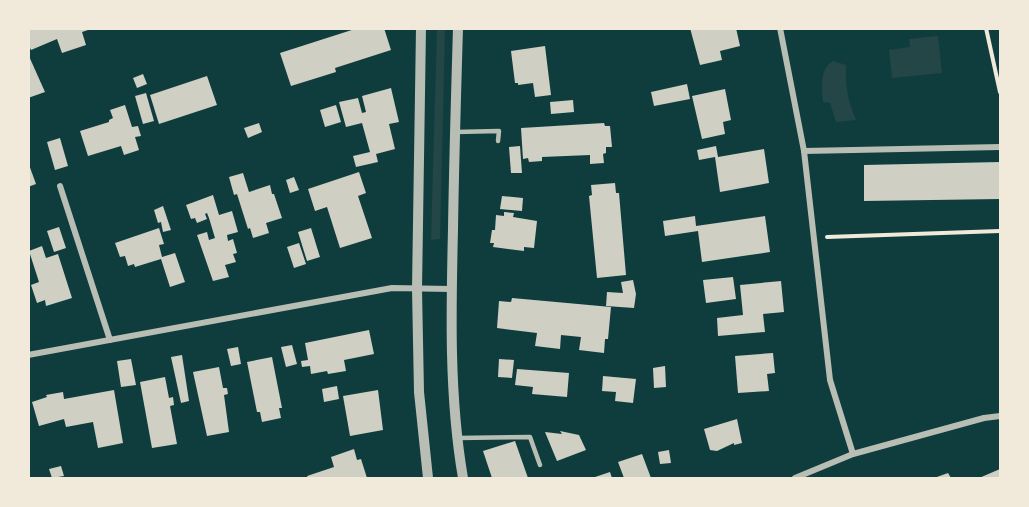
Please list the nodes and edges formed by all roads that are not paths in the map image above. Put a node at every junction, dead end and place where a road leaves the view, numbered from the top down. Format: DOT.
graph roads {
  1 [pos="421,28"];
  2 [pos="458,28"];
  3 [pos="780,28"];
  4 [pos="455,132"];
  5 [pos="498,141"];
  6 [pos="1000,147"];
  7 [pos="804,152"];
  8 [pos="60,186"];
  9 [pos="417,289"];
  10 [pos="451,289"];
  11 [pos="110,340"];
  12 [pos="28,355"];
  13 [pos="1000,416"];
  14 [pos="458,438"];
  15 [pos="853,454"];
  16 [pos="540,465"];
  17 [pos="428,478"];
  18 [pos="463,478"];
  19 [pos="795,478"];
  1 -- 9 [label="street"];
  2 -- 4 [label="street"];
  3 -- 7 [label="street"];
  4 -- 5 [label="lane"];
  4 -- 10 [label="street"];
  6 -- 7 [label="street"];
  7 -- 15 [label="street"];
  8 -- 11 [label="street"];
  9 -- 10 [label="street"];
  9 -- 11 [label="street"];
  9 -- 17 [label="street"];
  10 -- 14 [label="street"];
  11 -- 12 [label="street"];
  13 -- 15 [label="street"];
  14 -- 16 [label="lane"];
  14 -- 18 [label="street"];
  15 -- 19 [label="street"];
}
